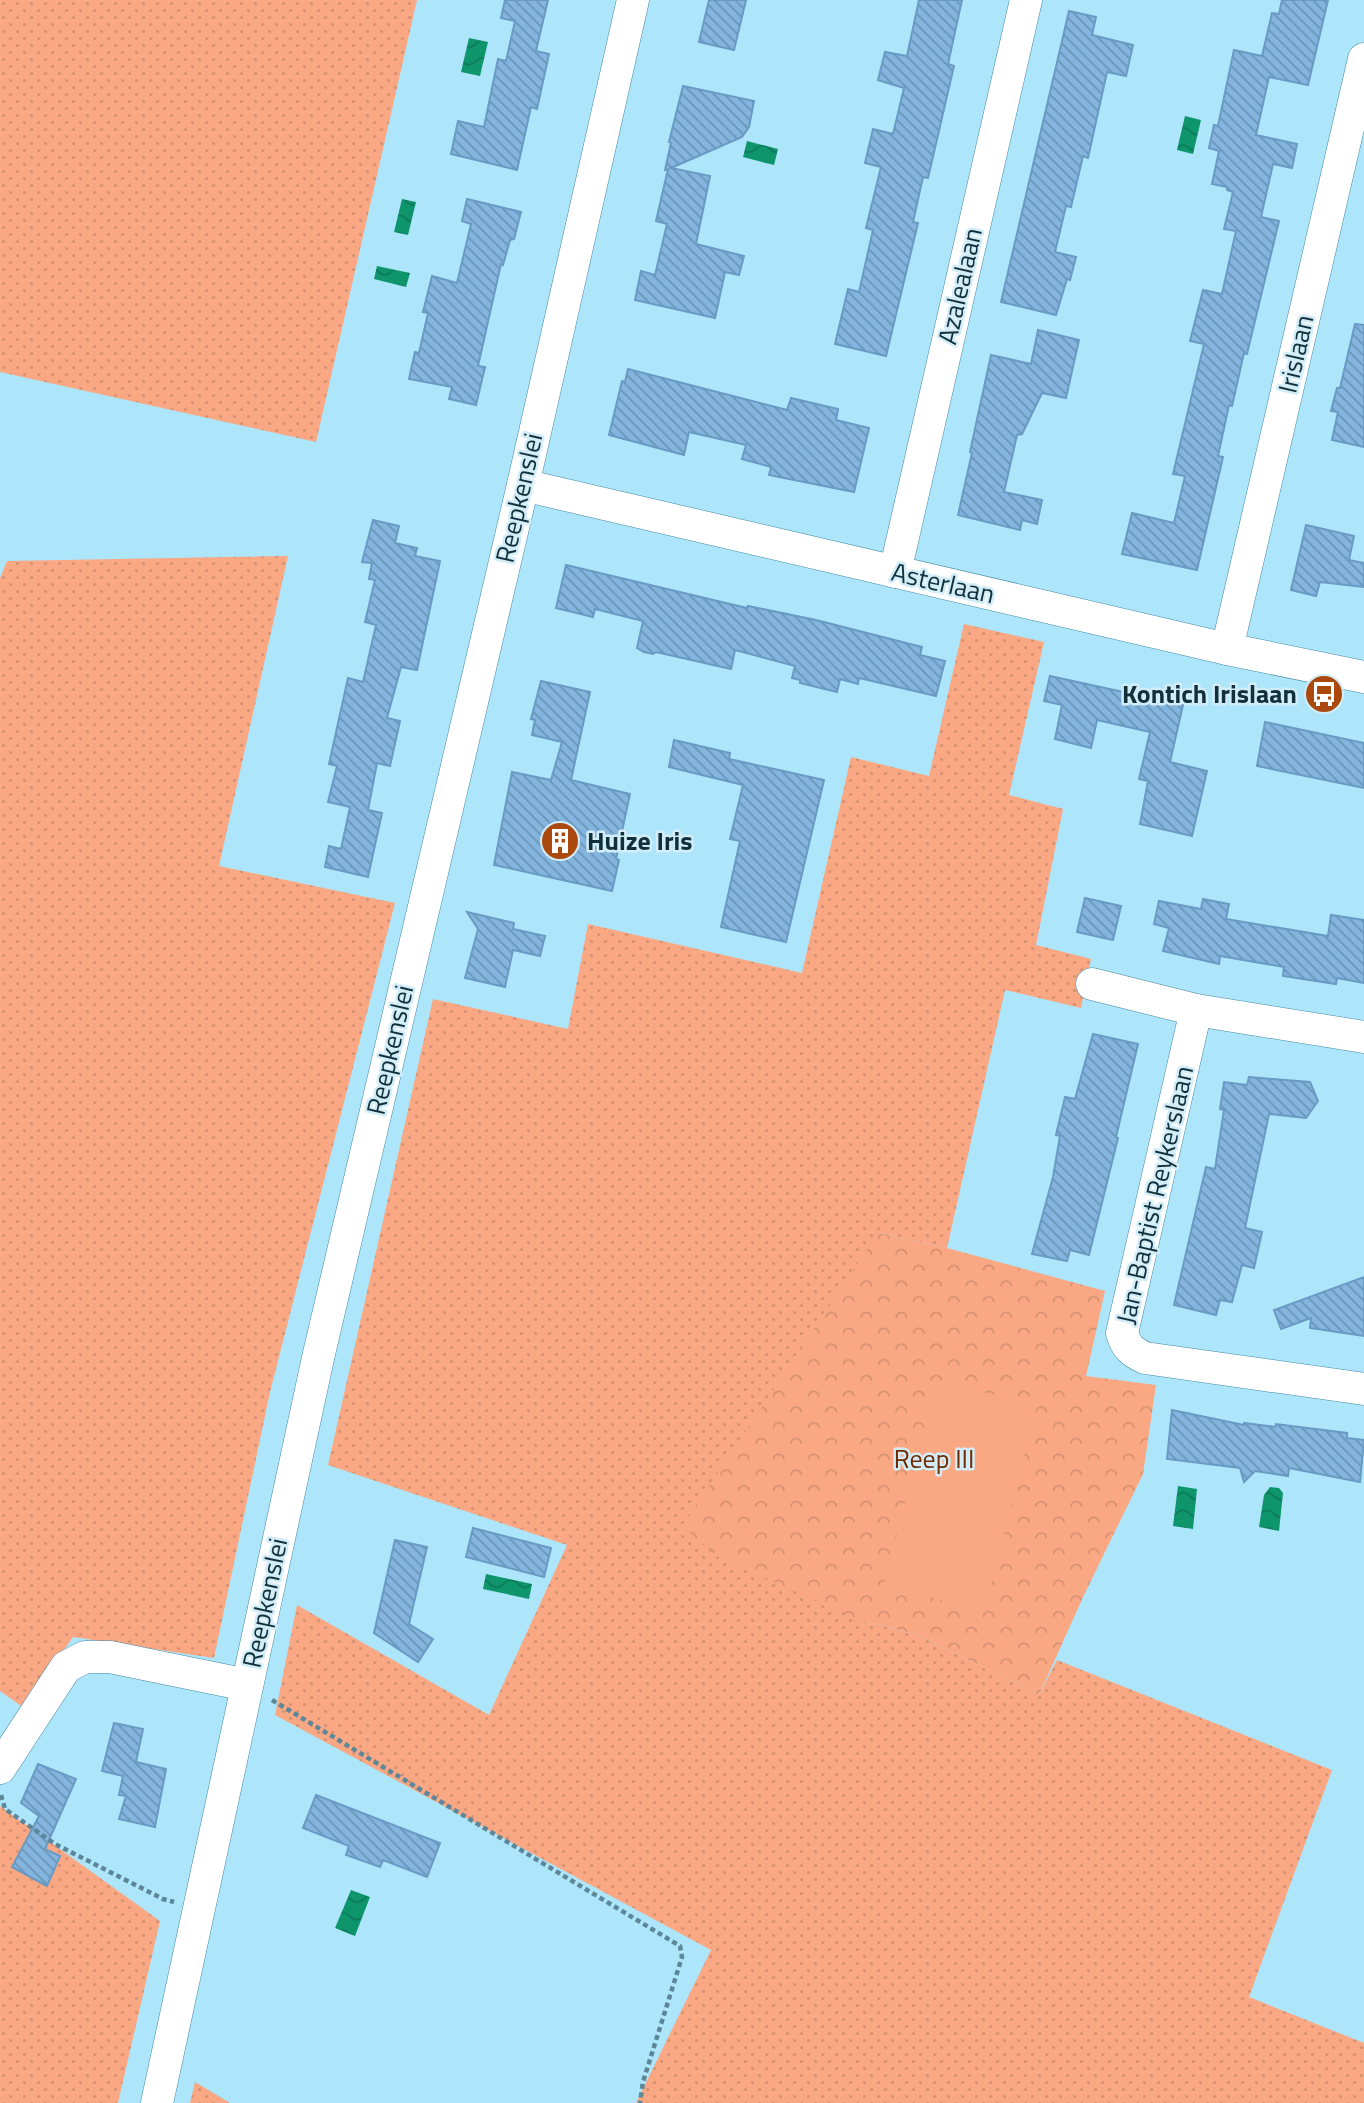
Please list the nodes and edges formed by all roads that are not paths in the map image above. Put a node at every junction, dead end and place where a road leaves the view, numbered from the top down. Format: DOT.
graph roads {
  1 [pos="634,0"];
  2 [pos="1026,0"];
  3 [pos="1364,60"];
  4 [pos="523,485"];
  5 [pos="895,572"];
  6 [pos="1227,649"];
  7 [pos="1364,677"];
  8 [pos="1092,984"];
  9 [pos="1196,1010"];
  10 [pos="1364,1037"];
  11 [pos="1364,1389"];
  12 [pos="247,1685"];
  13 [pos="0,1768"];
  14 [pos="156,2103"];
  1 -- 4 [label="street, Reepkenslei"];
  2 -- 5 [label="street, Azalealaan"];
  3 -- 6 [label="street, Irislaan"];
  4 -- 5 [label="street, Asterlaan"];
  4 -- 12 [label="street, Reepkenslei"];
  5 -- 6 [label="street, Asterlaan"];
  6 -- 7 [label="street, Asterlaan"];
  8 -- 9 [label="street"];
  9 -- 10 [label="street"];
  9 -- 11 [label="street, Jan-Baptist Reykerslaan"];
  12 -- 13 [label="street"];
  12 -- 14 [label="street, Reepkenslei"];
}
